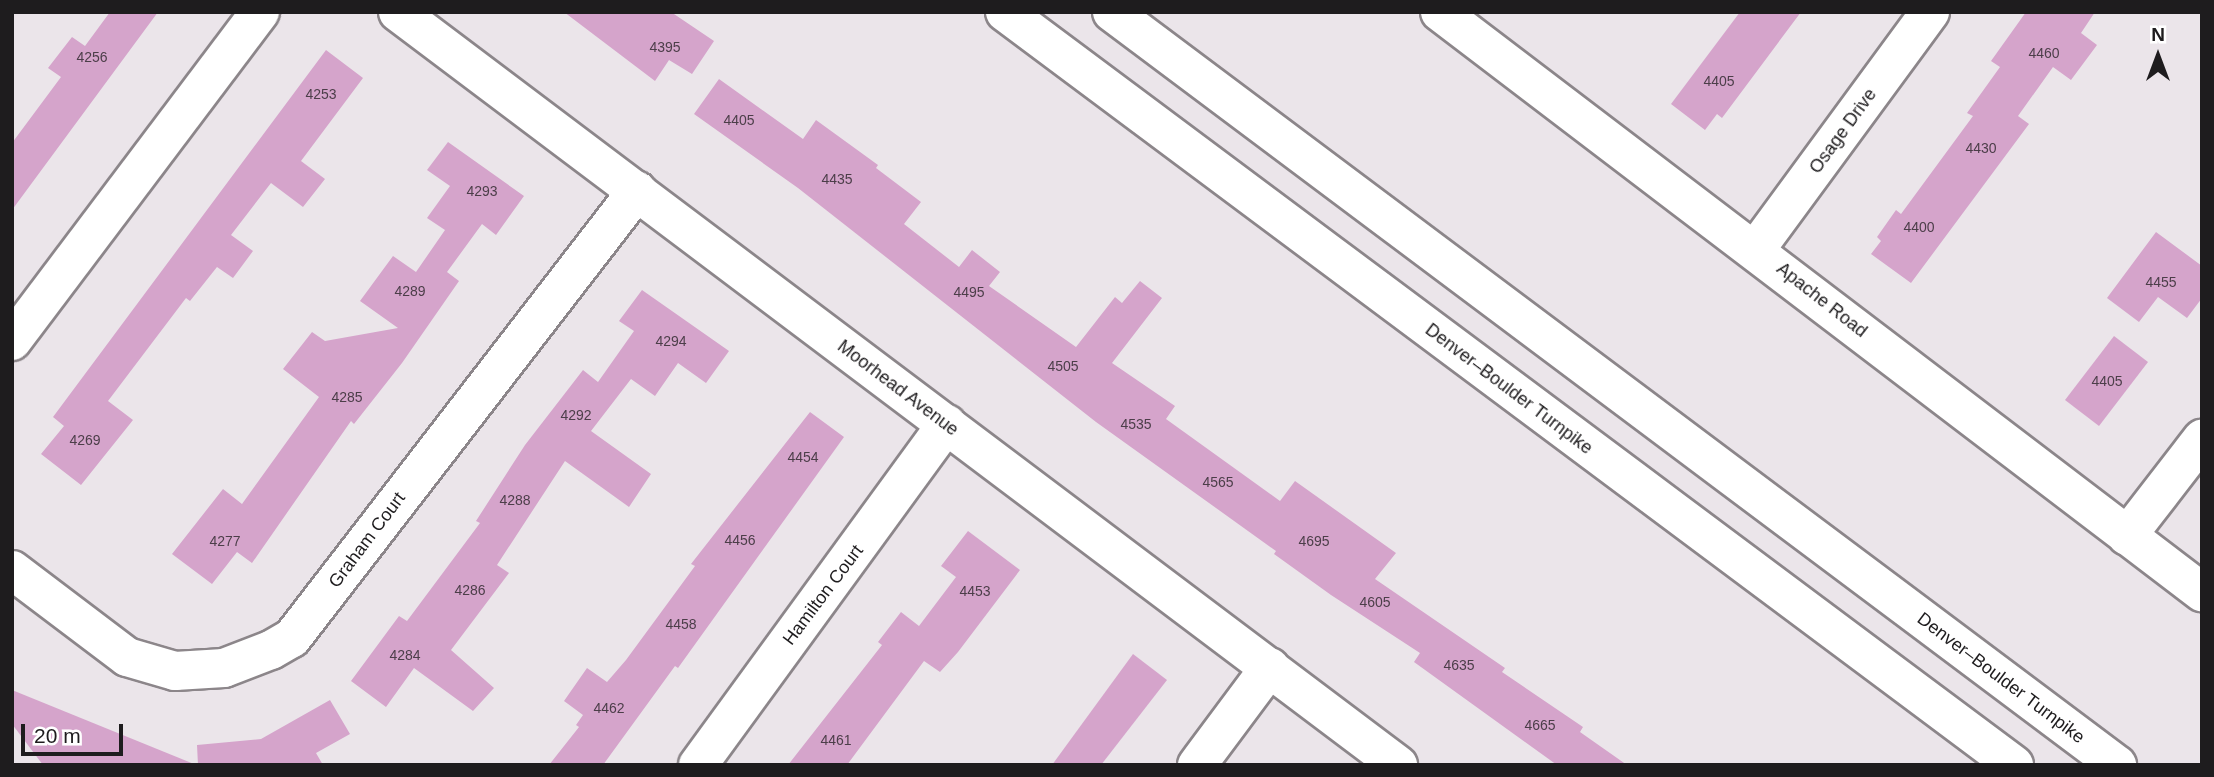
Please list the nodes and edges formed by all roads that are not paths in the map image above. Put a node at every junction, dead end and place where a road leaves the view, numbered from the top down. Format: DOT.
graph roads {
  1 [pos="260,12"];
  2 [pos="398,12"];
  3 [pos="1004,12"];
  4 [pos="1112,12"];
  5 [pos="1440,12"];
  6 [pos="1930,12"];
  7 [pos="637,191"];
  8 [pos="1756,249"];
  9 [pos="12,341"];
  10 [pos="947,425"];
  11 [pos="2202,439"];
  12 [pos="2127,536"];
  13 [pos="12,570"];
  14 [pos="2202,592"];
  15 [pos="1270,667"];
  16 [pos="698,765"];
  17 [pos="1197,765"];
  18 [pos="1398,765"];
  19 [pos="2014,765"];
  20 [pos="2117,765"];
  1 -- 9 [label="main road"];
  2 -- 7 [label="main road, Moorhead Avenue"];
  3 -- 19 [label="main road, Denver–Boulder Turnpike"];
  4 -- 20 [label="main road, Denver–Boulder Turnpike"];
  5 -- 8 [label="main road, Apache Road"];
  6 -- 8 [label="main road, Osage Drive"];
  7 -- 10 [label="main road, Moorhead Avenue"];
  7 -- 13 [label="main road, Graham Court"];
  8 -- 12 [label="main road, Apache Road"];
  10 -- 15 [label="main road, Moorhead Avenue"];
  10 -- 16 [label="main road, Hamilton Court"];
  11 -- 12 [label="main road"];
  12 -- 14 [label="main road, Apache Road"];
  15 -- 17 [label="main road"];
  15 -- 18 [label="main road, Moorhead Avenue"];
}
